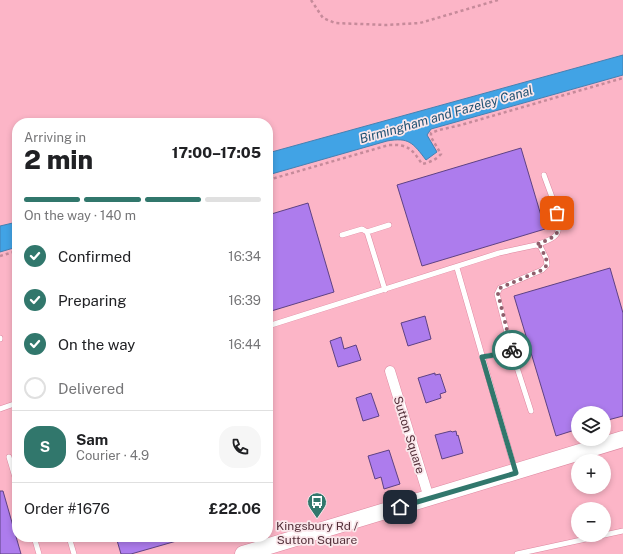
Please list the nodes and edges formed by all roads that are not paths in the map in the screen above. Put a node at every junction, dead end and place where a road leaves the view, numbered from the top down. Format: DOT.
graph roads {
  1 [pos="544,176"];
  2 [pos="389,225"];
  3 [pos="367,232"];
  4 [pos="342,235"];
  5 [pos="536,245"];
  6 [pos="457,268"];
  7 [pos="385,290"];
  8 [pos="273,324"];
  9 [pos="512,352"];
  10 [pos="482,357"];
  11 [pos="390,372"];
  12 [pos="12,405"];
  13 [pos="0,409"];
  14 [pos="531,412"];
  15 [pos="623,440"];
  16 [pos="9,458"];
  17 [pos="12,468"];
  18 [pos="516,473"];
  19 [pos="429,498"];
  20 [pos="623,532"];
  21 [pos="36,542"];
  22 [pos="70,542"];
  23 [pos="541,551"];
  24 [pos="40,554"];
  25 [pos="74,554"];
  26 [pos="243,554"];
  27 [pos="517,554"];
  1 -- 5 [label="lane"];
  2 -- 3 [label="lane"];
  3 -- 4 [label="lane"];
  3 -- 7 [label="lane"];
  5 -- 6 [label="lane"];
  5 -- 9 [label="lane"];
  6 -- 7 [label="lane"];
  6 -- 10 [label="lane"];
  7 -- 8 [label="lane"];
  9 -- 10 [label="lane"];
  9 -- 14 [label="lane"];
  10 -- 18 [label="lane"];
  11 -- 19 [label="street, Sutton Square"];
  12 -- 13 [label="lane"];
  15 -- 18 [label="main road"];
  16 -- 17 [label="lane"];
  18 -- 19 [label="main road"];
  19 -- 26 [label="main road"];
  20 -- 23 [label="lane"];
  21 -- 24 [label="lane"];
  22 -- 25 [label="lane"];
  23 -- 27 [label="lane"];
}
